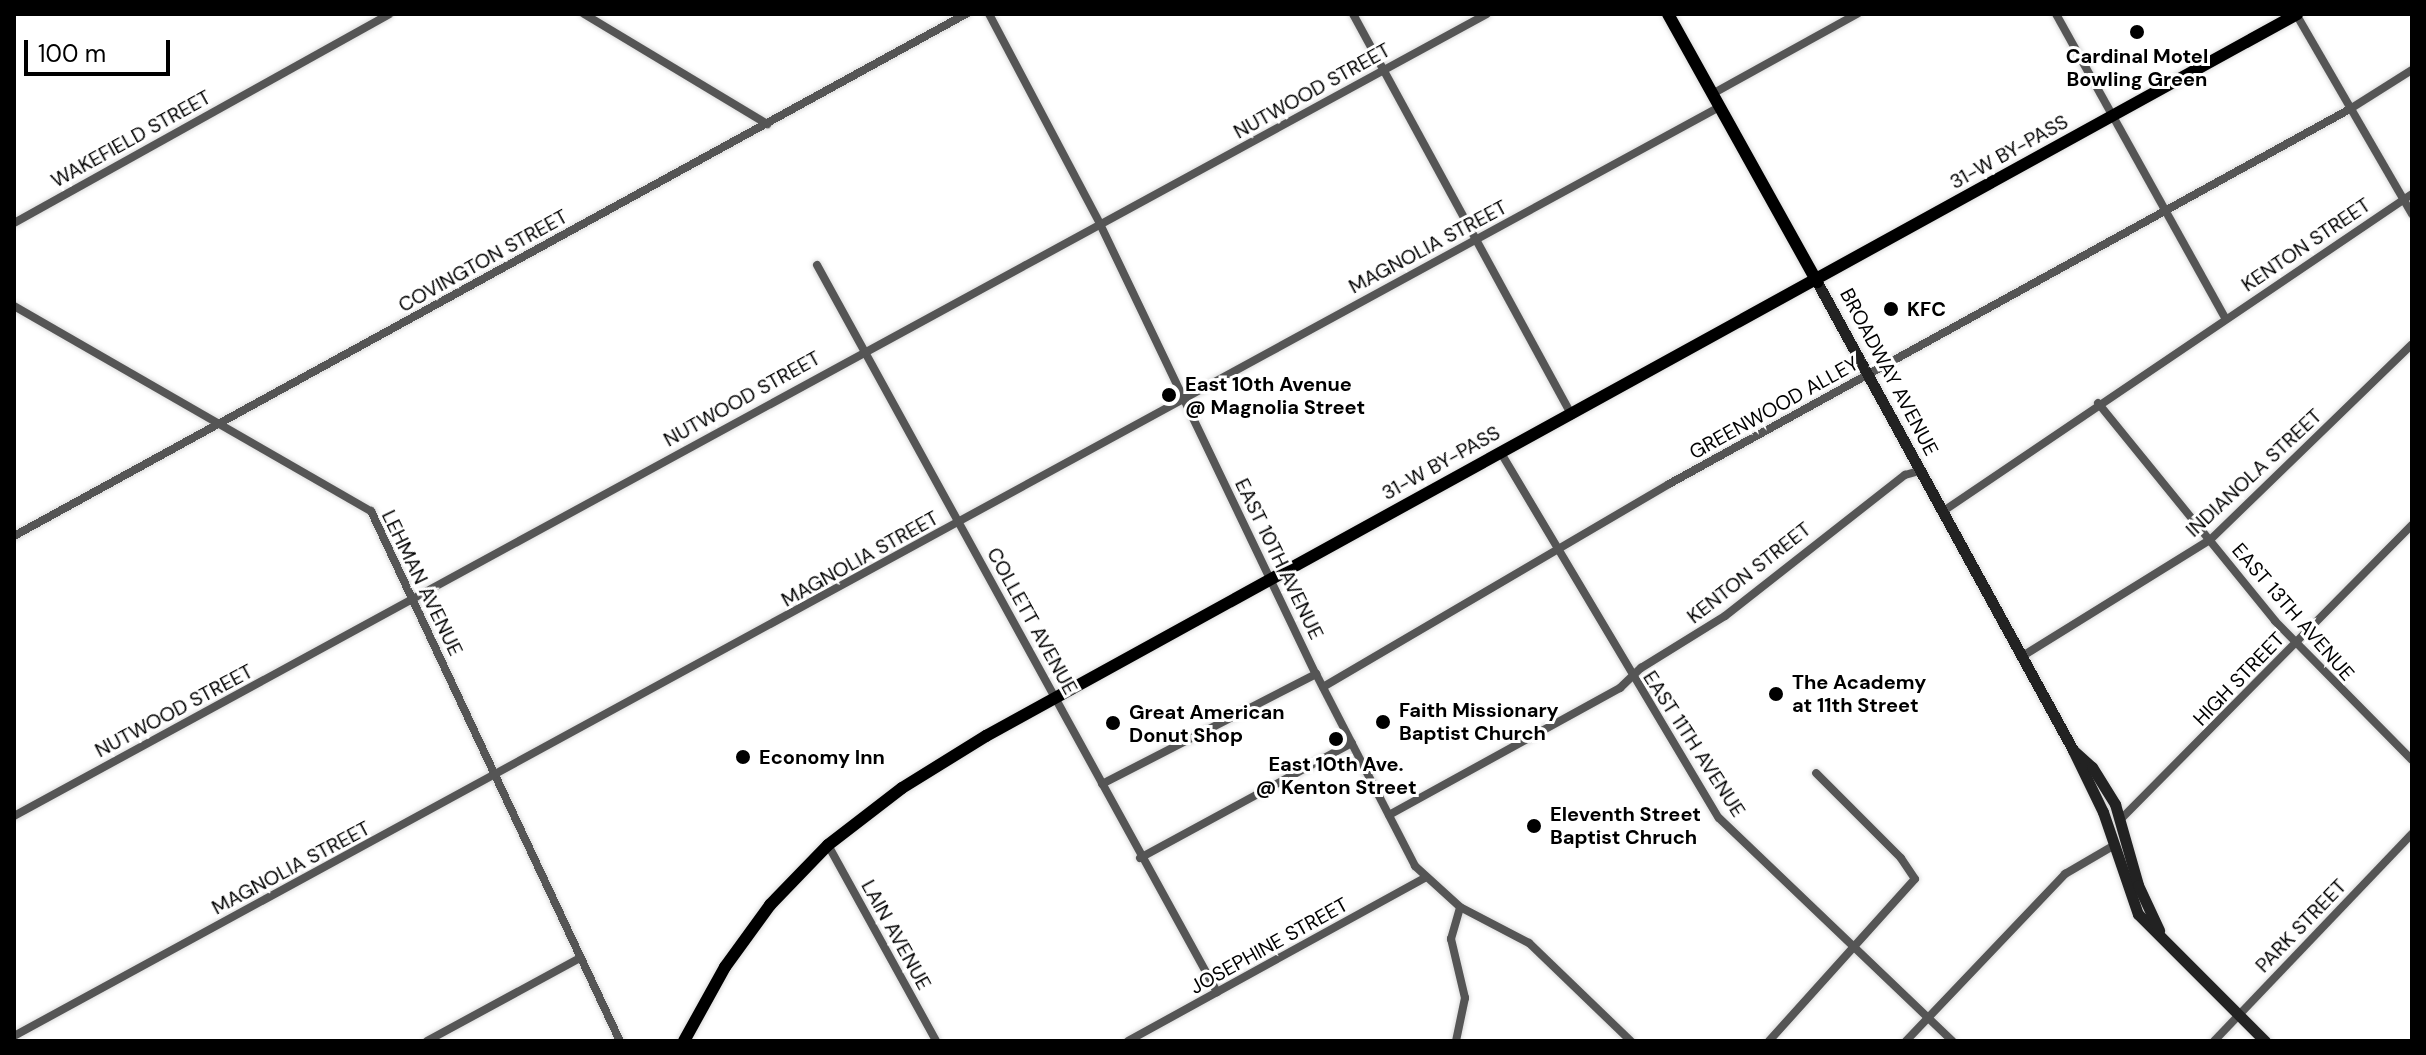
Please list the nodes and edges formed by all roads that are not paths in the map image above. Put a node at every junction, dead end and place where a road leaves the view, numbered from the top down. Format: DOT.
graph roads {
  1 [pos="389,14"];
  2 [pos="584,14"];
  3 [pos="966,14"];
  4 [pos="989,14"];
  5 [pos="1353,14"];
  6 [pos="1487,14"];
  7 [pos="1668,14"];
  8 [pos="1857,14"];
  9 [pos="2056,14"];
  10 [pos="2297,14"];
  11 [pos="1384,70"];
  12 [pos="2412,70"];
  13 [pos="1712,94"];
  14 [pos="1719,107"];
  15 [pos="2350,109"];
  16 [pos="2114,117"];
  17 [pos="767,124"];
  18 [pos="2412,194"];
  19 [pos="2403,200"];
  20 [pos="2165,209"];
  21 [pos="2412,214"];
  22 [pos="14,223"];
  23 [pos="1100,224"];
  24 [pos="1477,239"];
  25 [pos="817,265"];
  26 [pos="1817,282"];
  27 [pos="14,306"];
  28 [pos="2226,319"];
  29 [pos="2412,344"];
  30 [pos="865,349"];
  31 [pos="1865,376"];
  32 [pos="1184,398"];
  33 [pos="2098,403"];
  34 [pos="1572,415"];
  35 [pos="218,425"];
  36 [pos="1501,453"];
  37 [pos="1919,471"];
  38 [pos="1942,512"];
  39 [pos="960,523"];
  40 [pos="2412,525"];
  41 [pos="14,536"];
  42 [pos="2210,540"];
  43 [pos="1557,550"];
  44 [pos="1270,579"];
  45 [pos="414,601"];
  46 [pos="2296,644"];
  47 [pos="2021,657"];
  48 [pos="1316,674"];
  49 [pos="1630,677"];
  50 [pos="1323,687"];
  51 [pos="1056,698"];
  52 [pos="1352,743"];
  53 [pos="2073,750"];
  54 [pos="2412,760"];
  55 [pos="1816,773"];
  56 [pos="496,775"];
  57 [pos="1102,784"];
  58 [pos="1389,815"];
  59 [pos="14,816"];
  60 [pos="2120,820"];
  61 [pos="2412,834"];
  62 [pos="828,845"];
  63 [pos="2113,846"];
  64 [pos="1140,858"];
  65 [pos="1425,878"];
  66 [pos="1460,907"];
  67 [pos="2163,938"];
  68 [pos="1854,947"];
  69 [pos="580,958"];
  70 [pos="1217,992"];
  71 [pos="2238,1016"];
  72 [pos="1928,1018"];
  73 [pos="14,1036"];
  74 [pos="427,1041"];
  75 [pos="620,1041"];
  76 [pos="684,1041"];
  77 [pos="936,1041"];
  78 [pos="1128,1041"];
  79 [pos="1456,1041"];
  80 [pos="1631,1041"];
  81 [pos="1769,1041"];
  82 [pos="1906,1041"];
  83 [pos="1952,1041"];
  84 [pos="2214,1041"];
  85 [pos="2265,1041"];
  1 -- 22 [label="street, WAKEFIELD STREET"];
  2 -- 17 [label="street"];
  3 -- 17 [label="street, COVINGTON STREET"];
  4 -- 23 [label="street, EAST 10TH AVENUE"];
  5 -- 11 [label="street"];
  6 -- 11 [label="street, NUTWOOD STREET"];
  7 -- 13 [label="main road, BROADWAY AVENUE"];
  8 -- 13 [label="street"];
  9 -- 16 [label="street"];
  10 -- 15 [label="street"];
  10 -- 16 [label="main road, 31-W BY-PASS"];
  11 -- 23 [label="street, NUTWOOD STREET"];
  11 -- 24 [label="street"];
  12 -- 15 [label="street, GREENWOOD ALLEY"];
  13 -- 14 [label="main road, BROADWAY AVENUE"];
  14 -- 24 [label="street, MAGNOLIA STREET"];
  14 -- 26 [label="main road, BROADWAY AVENUE"];
  15 -- 19 [label="street"];
  15 -- 20 [label="street, GREENWOOD ALLEY"];
  16 -- 20 [label="street"];
  16 -- 26 [label="main road, 31-W BY-PASS"];
  17 -- 35 [label="street, COVINGTON STREET"];
  18 -- 19 [label="street, KENTON STREET"];
  19 -- 21 [label="street"];
  19 -- 28 [label="street, KENTON STREET"];
  20 -- 28 [label="street"];
  20 -- 31 [label="street, GREENWOOD ALLEY"];
  23 -- 30 [label="street, NUTWOOD STREET"];
  23 -- 32 [label="street, EAST 10TH AVENUE"];
  24 -- 32 [label="street, MAGNOLIA STREET"];
  24 -- 34 [label="street"];
  25 -- 30 [label="street, COLLETT AVENUE"];
  26 -- 31 [label="street, BROADWAY AVENUE"];
  26 -- 34 [label="main road, 31-W BY-PASS"];
  27 -- 35 [label="street, LEHMAN AVENUE"];
  28 -- 33 [label="street, KENTON STREET"];
  29 -- 42 [label="street, INDIANOLA STREET"];
  30 -- 39 [label="street, COLLETT AVENUE"];
  30 -- 45 [label="street, NUTWOOD STREET"];
  31 -- 37 [label="street, BROADWAY AVENUE"];
  31 -- 43 [label="street, GREENWOOD ALLEY"];
  32 -- 39 [label="street, MAGNOLIA STREET"];
  32 -- 44 [label="street, EAST 10TH AVENUE"];
  33 -- 38 [label="street, KENTON STREET"];
  33 -- 42 [label="street, EAST 13TH AVENUE"];
  34 -- 36 [label="main road, 31-W BY-PASS"];
  35 -- 41 [label="street, COVINGTON STREET"];
  35 -- 45 [label="street, LEHMAN AVENUE"];
  36 -- 43 [label="street, EAST 11TH AVENUE"];
  36 -- 44 [label="main road, 31-W BY-PASS"];
  37 -- 38 [label="street, BROADWAY AVENUE"];
  37 -- 49 [label="street, KENTON STREET"];
  38 -- 47 [label="street, BROADWAY AVENUE"];
  39 -- 51 [label="street, COLLETT AVENUE"];
  39 -- 56 [label="street, MAGNOLIA STREET"];
  40 -- 46 [label="street, HIGH STREET"];
  42 -- 46 [label="street, EAST 13TH AVENUE"];
  42 -- 47 [label="street, INDIANOLA STREET"];
  43 -- 49 [label="street, EAST 11TH AVENUE"];
  43 -- 50 [label="street, GREENWOOD ALLEY"];
  44 -- 48 [label="street, EAST 10TH AVENUE"];
  44 -- 51 [label="main road, 31-W BY-PASS"];
  45 -- 56 [label="street, LEHMAN AVENUE"];
  45 -- 59 [label="street, NUTWOOD STREET"];
  46 -- 54 [label="street, EAST 13TH AVENUE"];
  46 -- 60 [label="street, HIGH STREET"];
  47 -- 53 [label="street, BROADWAY AVENUE"];
  48 -- 50 [label="street, EAST 10TH AVENUE"];
  48 -- 57 [label="street"];
  49 -- 58 [label="street, KENTON STREET"];
  49 -- 68 [label="street, EAST 11TH AVENUE"];
  50 -- 52 [label="street, EAST 10TH AVENUE"];
  51 -- 57 [label="street, COLLETT AVENUE"];
  51 -- 62 [label="main road, 31-W BY-PASS"];
  52 -- 58 [label="street, EAST 10TH AVENUE"];
  52 -- 64 [label="street"];
  53 -- 60 [label="street, BROADWAY AVENUE"];
  53 -- 63 [label="street, BROADWAY AVENUE"];
  55 -- 68 [label="street"];
  56 -- 69 [label="street, LEHMAN AVENUE"];
  56 -- 73 [label="street, MAGNOLIA STREET"];
  57 -- 64 [label="street, COLLETT AVENUE"];
  58 -- 65 [label="street, EAST 10TH AVENUE"];
  60 -- 67 [label="street, BROADWAY AVENUE"];
  61 -- 71 [label="street, PARK STREET"];
  62 -- 76 [label="main road, 31-W BY-PASS"];
  62 -- 77 [label="street, LAIN AVENUE"];
  63 -- 67 [label="street, BROADWAY AVENUE"];
  63 -- 72 [label="street"];
  64 -- 70 [label="street, COLLETT AVENUE"];
  65 -- 66 [label="street, EAST 10TH AVENUE"];
  65 -- 70 [label="street, JOSEPHINE STREET"];
  66 -- 79 [label="street"];
  66 -- 80 [label="street, EAST 10TH AVENUE"];
  67 -- 71 [label="street, BROADWAY AVENUE"];
  68 -- 72 [label="street, EAST 11TH AVENUE"];
  68 -- 81 [label="street"];
  69 -- 74 [label="street"];
  69 -- 75 [label="street, LEHMAN AVENUE"];
  70 -- 78 [label="street, JOSEPHINE STREET"];
  71 -- 84 [label="street, PARK STREET"];
  71 -- 85 [label="street, BROADWAY AVENUE"];
  72 -- 82 [label="street"];
  72 -- 83 [label="street, EAST 11TH AVENUE"];
}
